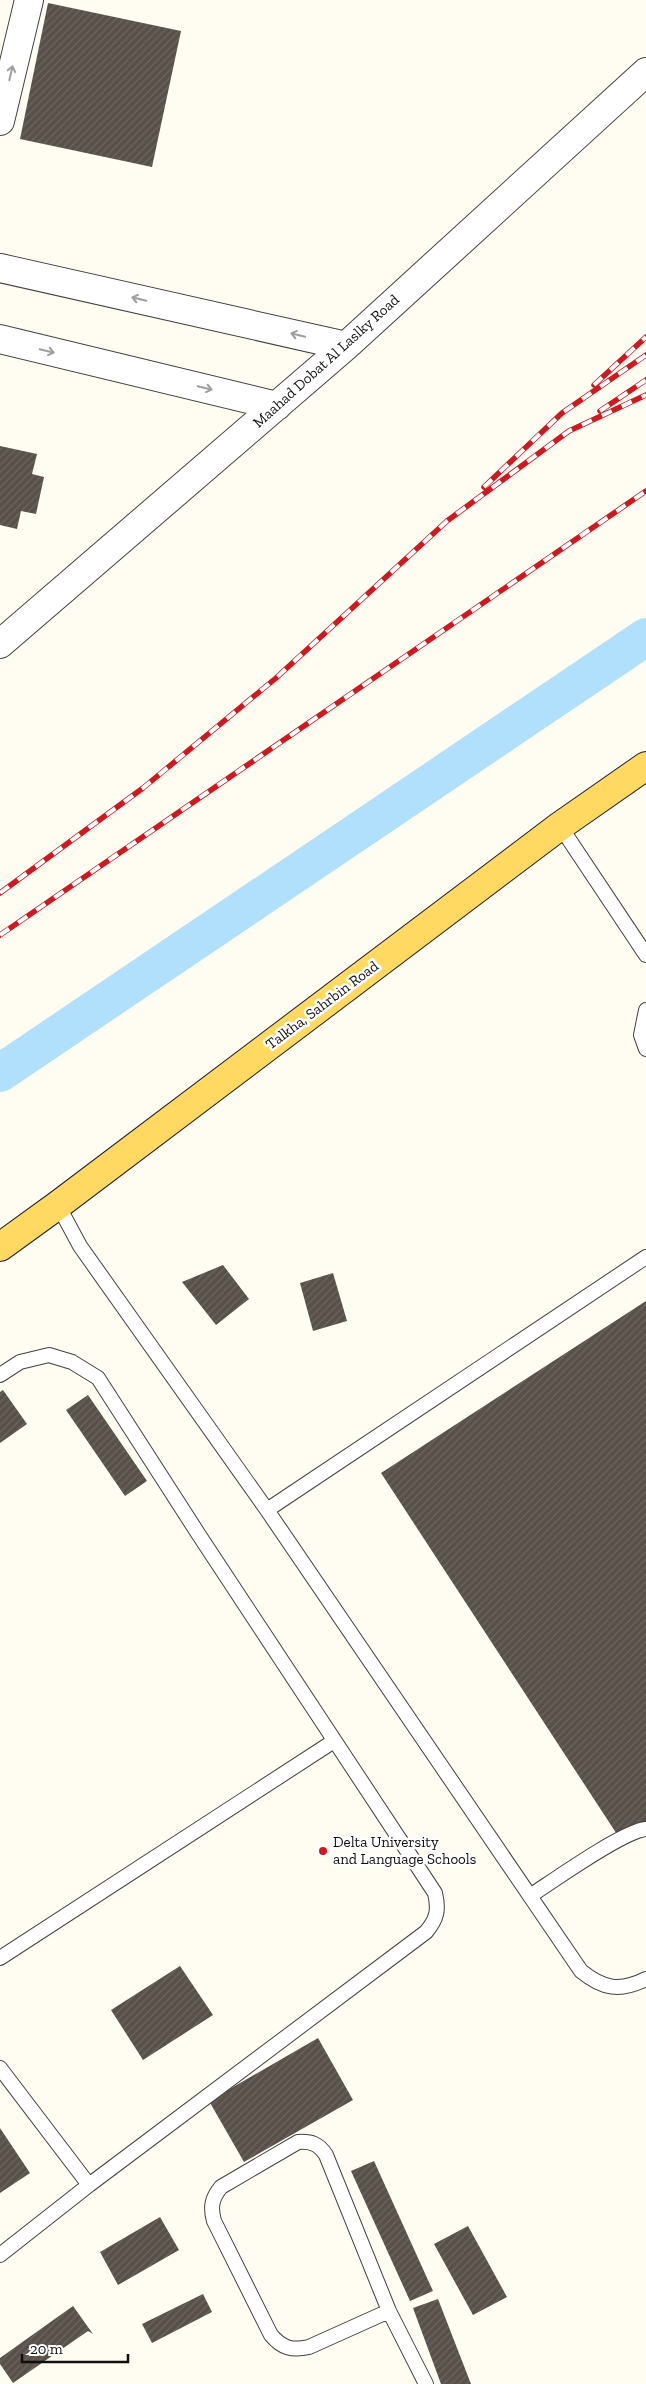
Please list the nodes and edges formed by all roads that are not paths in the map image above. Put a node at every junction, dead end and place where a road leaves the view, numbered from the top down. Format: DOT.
graph roads {
  1 [pos="29,0"];
  2 [pos="646,72"];
  3 [pos="0,121"];
  4 [pos="0,268"];
  5 [pos="0,340"];
  6 [pos="346,346"];
  7 [pos="277,406"];
  8 [pos="0,644"];
  9 [pos="646,766"];
  10 [pos="560,826"];
  11 [pos="646,955"];
  12 [pos="646,1010"];
  13 [pos="646,1049"];
  14 [pos="58,1205"];
  15 [pos="0,1246"];
  16 [pos="646,1257"];
  17 [pos="0,1375"];
  18 [pos="266,1510"];
  19 [pos="334,1741"];
  20 [pos="646,1829"];
  21 [pos="530,1896"];
  22 [pos="0,1958"];
  23 [pos="646,1979"];
  24 [pos="0,2068"];
  25 [pos="89,2185"];
  26 [pos="0,2255"];
  27 [pos="389,2310"];
  28 [pos="426,2384"];
  3 -- 1 [label="street, one-way"];
  2 -- 6 [label="street, Maahad Dobat Al Laslky Road"];
  6 -- 4 [label="street, one-way"];
  5 -- 7 [label="street, one-way"];
  6 -- 7 [label="street, Maahad Dobat Al Laslky Road"];
  7 -- 8 [label="street, Maahad Dobat Al Laslky Road"];
  9 -- 10 [label="main road, Talkha, Sahrbin Road"];
  10 -- 11 [label="lane"];
  10 -- 14 [label="main road, Talkha, Sahrbin Road"];
  12 -- 13 [label="lane"];
  14 -- 15 [label="main road, Talkha, Sahrbin Road"];
  14 -- 18 [label="lane"];
  16 -- 18 [label="lane"];
  17 -- 19 [label="lane"];
  18 -- 21 [label="lane"];
  19 -- 22 [label="lane"];
  19 -- 25 [label="lane"];
  20 -- 21 [label="lane"];
  21 -- 23 [label="lane"];
  24 -- 25 [label="lane"];
  25 -- 26 [label="lane"];
  27 -- 27 [label="lane"];
  27 -- 28 [label="lane"];
}
